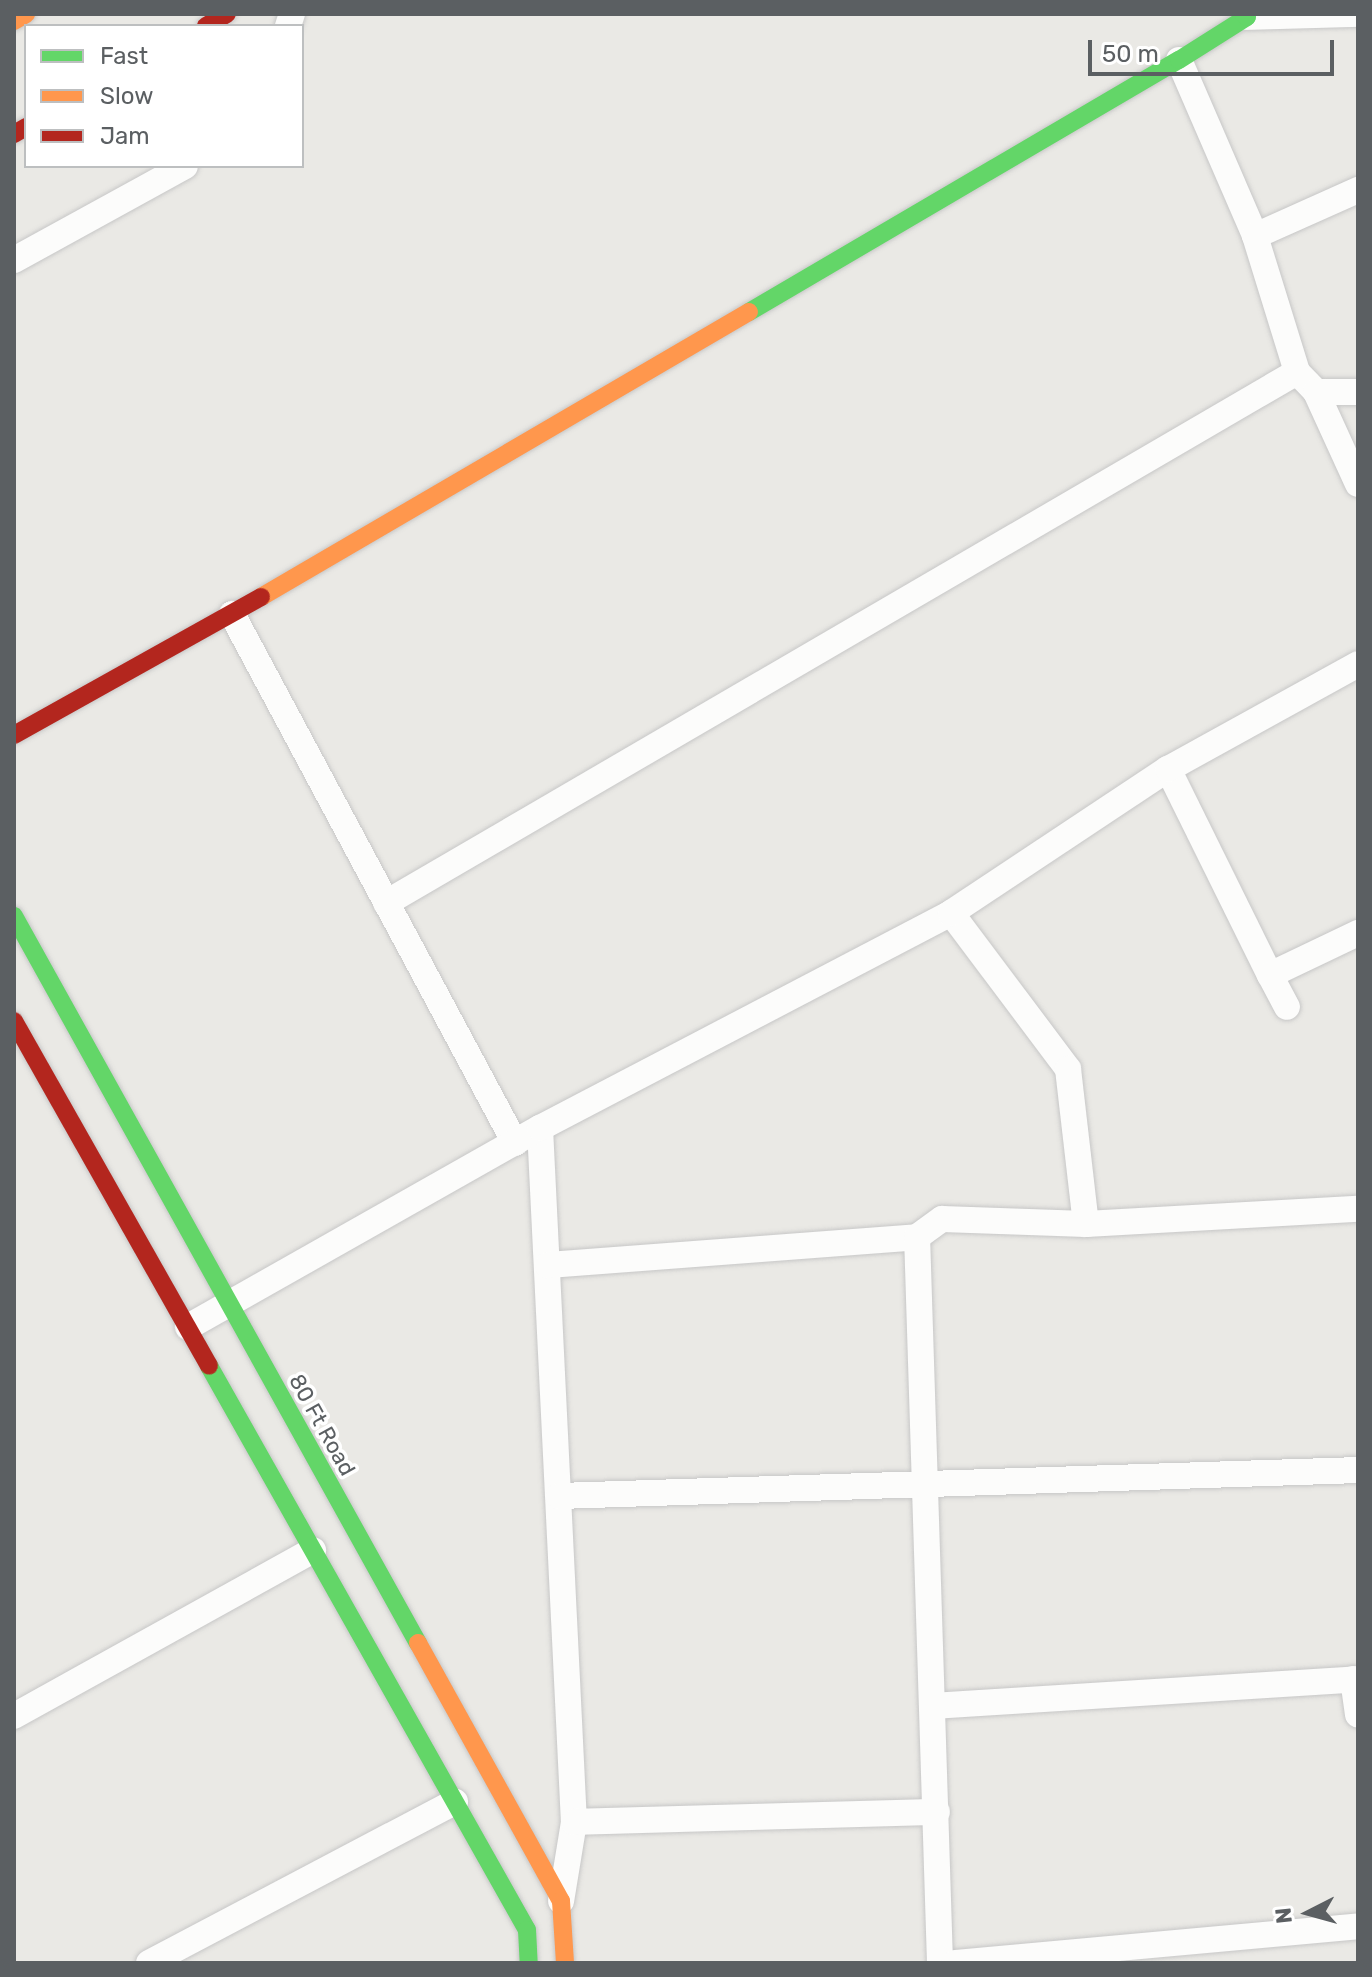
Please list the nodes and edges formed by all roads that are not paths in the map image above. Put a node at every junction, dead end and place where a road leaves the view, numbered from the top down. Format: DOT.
graph roads {
  1 [pos="26,14"];
  2 [pos="227,14"];
  3 [pos="1356,14"];
  4 [pos="1246,16"];
  5 [pos="14,21"];
  6 [pos="210,24"];
  7 [pos="1179,60"];
  8 [pos="181,168"];
  9 [pos="1358,190"];
  10 [pos="1255,236"];
  11 [pos="14,260"];
  12 [pos="1297,372"];
  13 [pos="1316,392"];
  14 [pos="1358,392"];
  15 [pos="1358,484"];
  16 [pos="232,614"];
  17 [pos="1358,664"];
  18 [pos="14,735"];
  19 [pos="1168,769"];
  20 [pos="386,903"];
  21 [pos="951,913"];
  22 [pos="14,916"];
  23 [pos="1358,933"];
  24 [pos="1270,975"];
  25 [pos="1287,1007"];
  26 [pos="14,1021"];
  27 [pos="540,1128"];
  28 [pos="515,1143"];
  29 [pos="1358,1209"];
  30 [pos="1086,1224"];
  31 [pos="917,1237"];
  32 [pos="548,1265"];
  33 [pos="227,1305"];
  34 [pos="188,1327"];
  35 [pos="1358,1470"];
  36 [pos="924,1485"];
  37 [pos="559,1496"];
  38 [pos="313,1550"];
  39 [pos="1356,1679"];
  40 [pos="932,1706"];
  41 [pos="1358,1715"];
  42 [pos="14,1716"];
  43 [pos="455,1802"];
  44 [pos="937,1812"];
  45 [pos="574,1822"];
  46 [pos="561,1901"];
  47 [pos="1358,1926"];
  48 [pos="149,1963"];
  49 [pos="529,1963"];
  50 [pos="565,1963"];
  51 [pos="940,1963"];
  52 [pos="955,1963"];
  1 -- 5 [label="main road"];
  2 -- 6 [label="main road"];
  3 -- 4 [label="street"];
  4 -- 7 [label="main road"];
  7 -- 10 [label="street"];
  7 -- 16 [label="main road"];
  8 -- 11 [label="street"];
  9 -- 10 [label="street"];
  10 -- 12 [label="street"];
  12 -- 13 [label="street"];
  12 -- 20 [label="street"];
  13 -- 14 [label="street"];
  13 -- 15 [label="street"];
  16 -- 18 [label="main road"];
  16 -- 20 [label="street"];
  17 -- 19 [label="street"];
  19 -- 21 [label="street"];
  19 -- 24 [label="street"];
  20 -- 28 [label="street"];
  21 -- 27 [label="street"];
  21 -- 30 [label="street"];
  22 -- 33 [label="main road, 80 Ft Road"];
  23 -- 24 [label="street"];
  24 -- 25 [label="street"];
  26 -- 34 [label="main road"];
  27 -- 28 [label="street"];
  27 -- 32 [label="street"];
  28 -- 33 [label="street"];
  29 -- 30 [label="street"];
  30 -- 31 [label="street"];
  31 -- 32 [label="street"];
  31 -- 36 [label="street"];
  32 -- 37 [label="street"];
  33 -- 34 [label="street"];
  33 -- 46 [label="main road, 80 Ft Road"];
  34 -- 38 [label="main road"];
  35 -- 36 [label="street"];
  36 -- 37 [label="street"];
  36 -- 40 [label="street"];
  37 -- 45 [label="street"];
  38 -- 42 [label="street"];
  38 -- 43 [label="main road"];
  39 -- 40 [label="street"];
  39 -- 41 [label="street"];
  40 -- 44 [label="street"];
  43 -- 48 [label="street"];
  43 -- 49 [label="main road"];
  44 -- 45 [label="street"];
  44 -- 51 [label="street"];
  45 -- 46 [label="street"];
  46 -- 50 [label="main road, 80 Ft Road"];
  47 -- 52 [label="street"];
}
